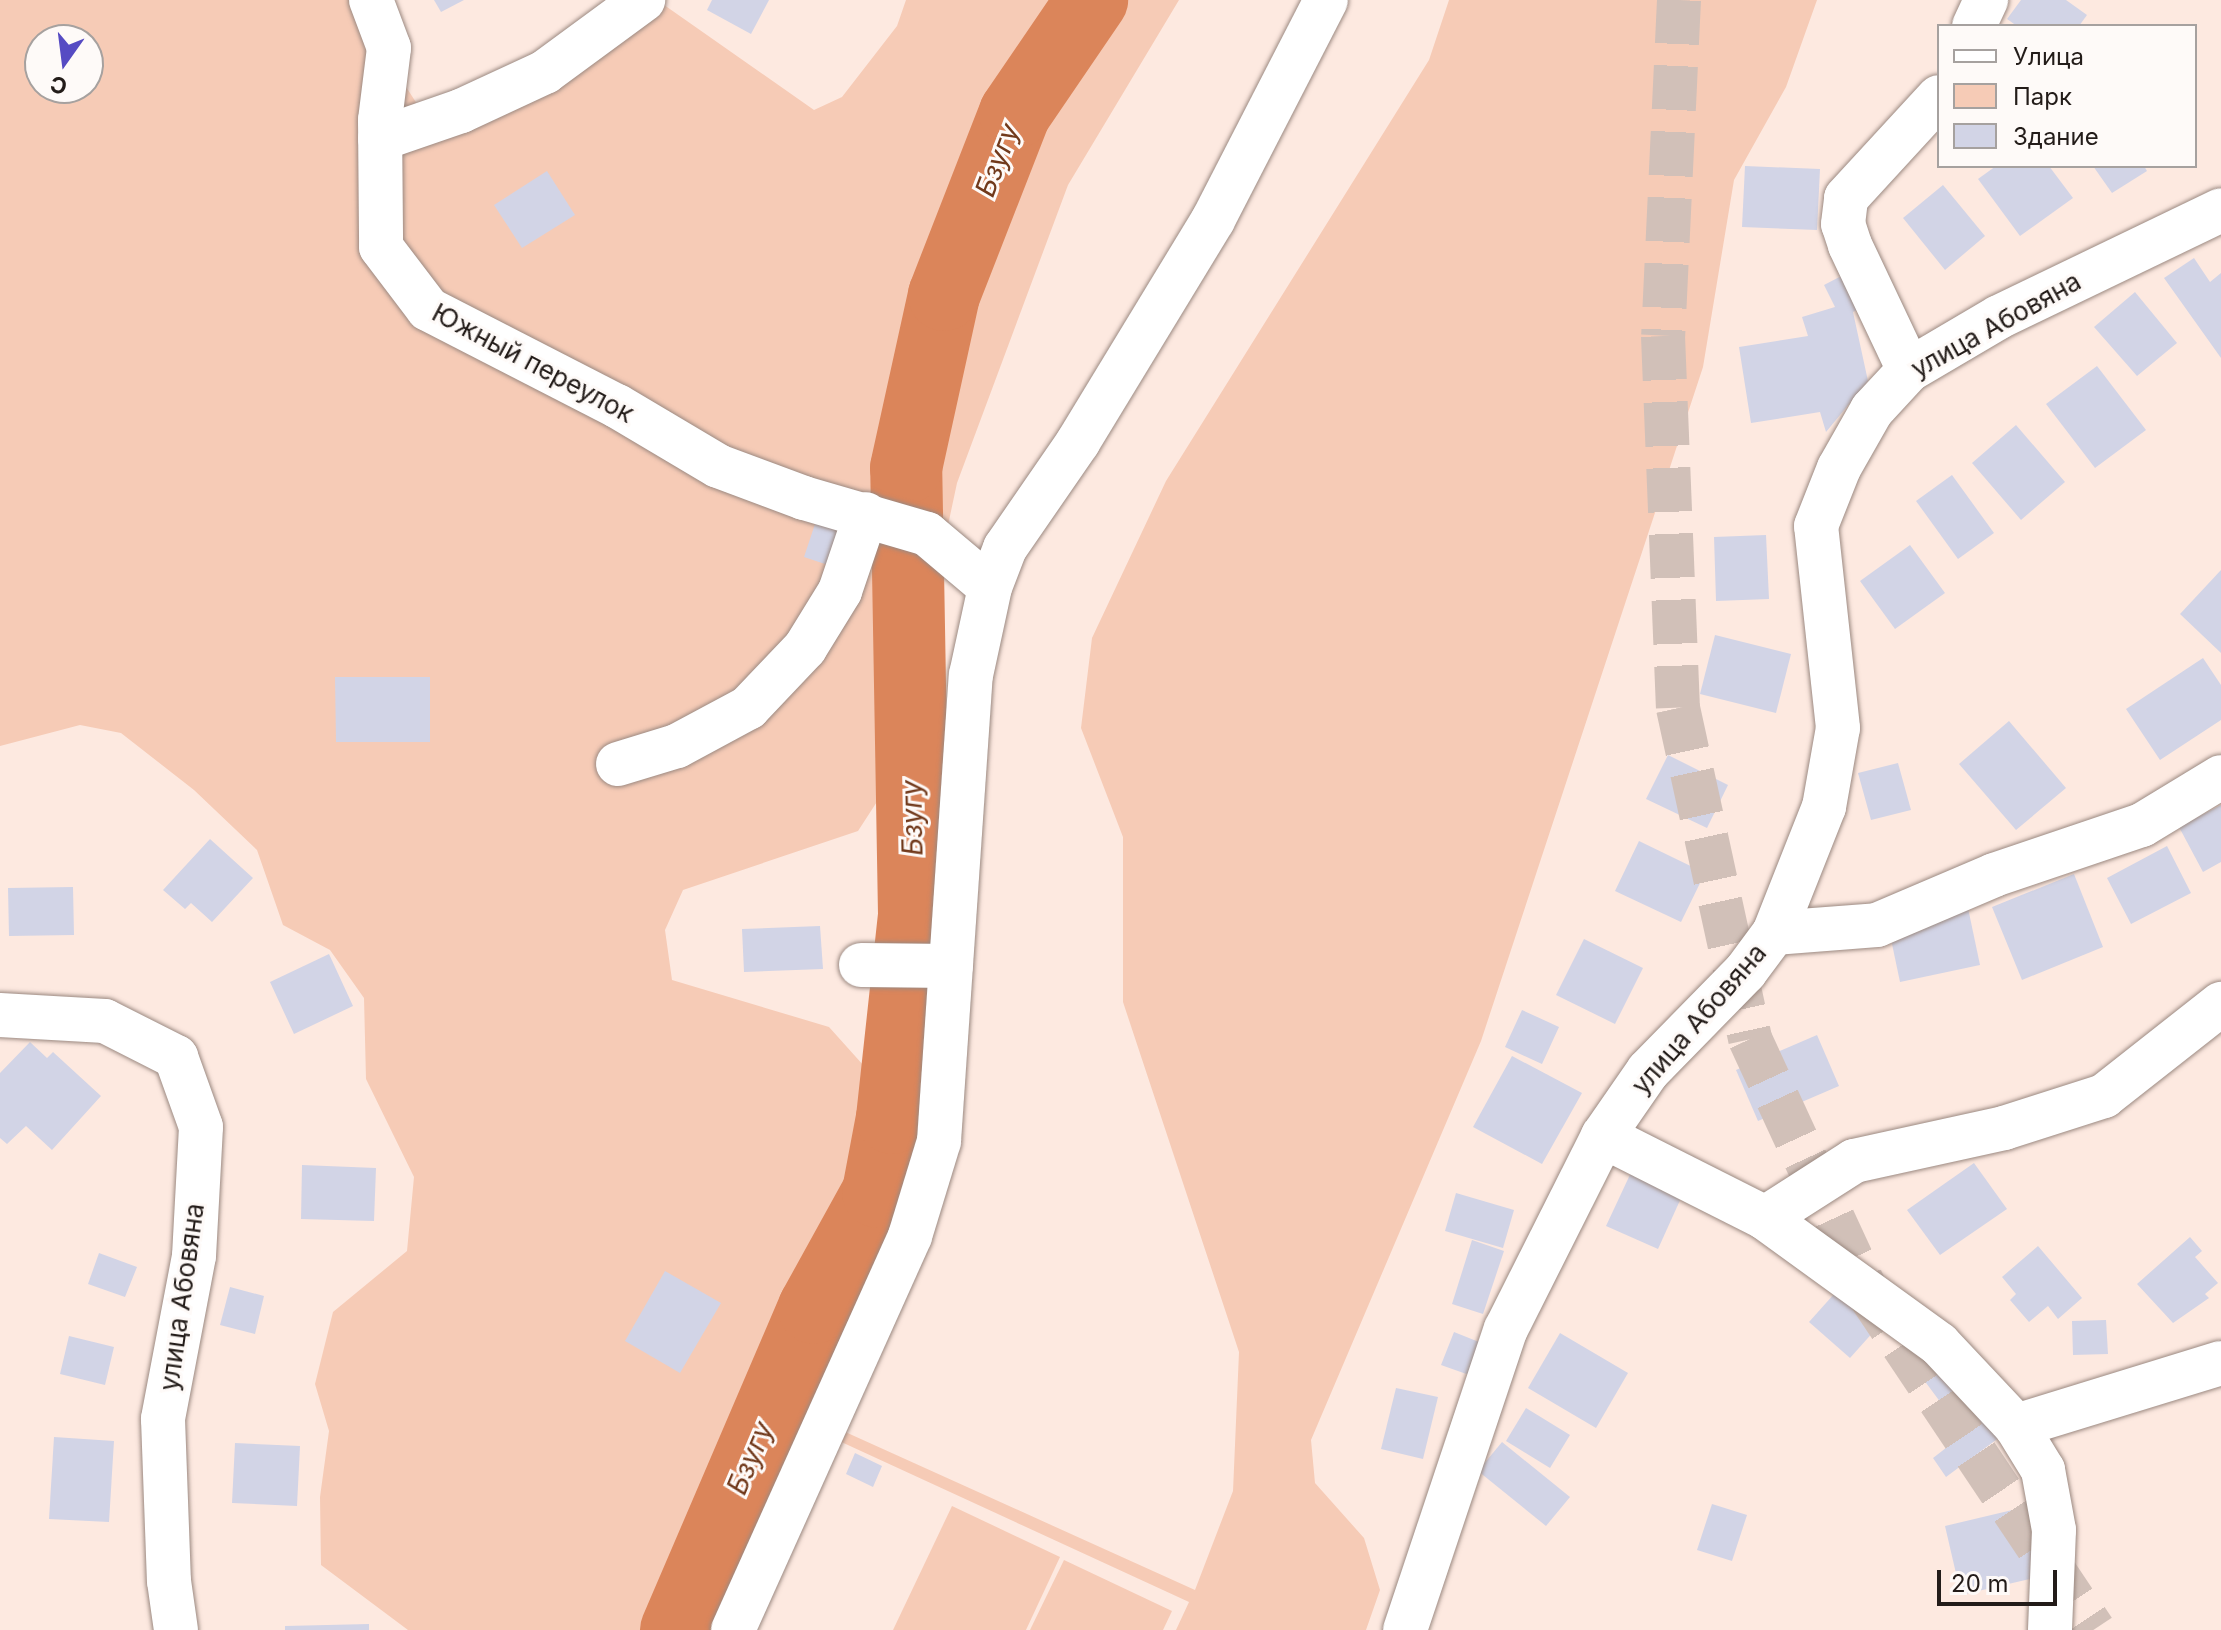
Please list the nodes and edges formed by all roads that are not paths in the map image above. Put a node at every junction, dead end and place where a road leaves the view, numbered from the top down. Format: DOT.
graph roads {
  1 [pos="371,0"];
  2 [pos="643,0"];
  3 [pos="1326,0"];
  4 [pos="1986,0"];
  5 [pos="1975,24"];
  6 [pos="1937,99"];
  7 [pos="380,139"];
  8 [pos="2221,210"];
  9 [pos="1909,370"];
  10 [pos="871,515"];
  11 [pos="990,587"];
  12 [pos="618,764"];
  13 [pos="2221,777"];
  14 [pos="1774,933"];
  15 [pos="873,965"];
  16 [pos="941,966"];
  17 [pos="2221,1004"];
  18 [pos="0,1015"];
  19 [pos="1603,1136"];
  20 [pos="1765,1218"];
  21 [pos="2221,1363"];
  22 [pos="2016,1426"];
  23 [pos="176,1630"];
  24 [pos="733,1630"];
  25 [pos="1405,1630"];
  26 [pos="2050,1630"];
  1 -- 7 [label="street, Южный переулок"];
  2 -- 7 [label="street"];
  3 -- 11 [label="street"];
  4 -- 5 [label="street"];
  6 -- 9 [label="street"];
  7 -- 10 [label="street, Южный переулок"];
  8 -- 9 [label="street, улица Абовяна"];
  9 -- 14 [label="street, улица Абовяна"];
  10 -- 11 [label="street, Южный переулок"];
  10 -- 12 [label="street"];
  11 -- 16 [label="street"];
  13 -- 14 [label="street"];
  14 -- 19 [label="street, улица Абовяна"];
  15 -- 16 [label="street"];
  16 -- 24 [label="street"];
  17 -- 20 [label="street"];
  18 -- 23 [label="street, улица Абовяна"];
  19 -- 20 [label="street"];
  19 -- 25 [label="street, улица Абовяна"];
  20 -- 22 [label="street"];
  21 -- 22 [label="street"];
  22 -- 26 [label="street"];
}
